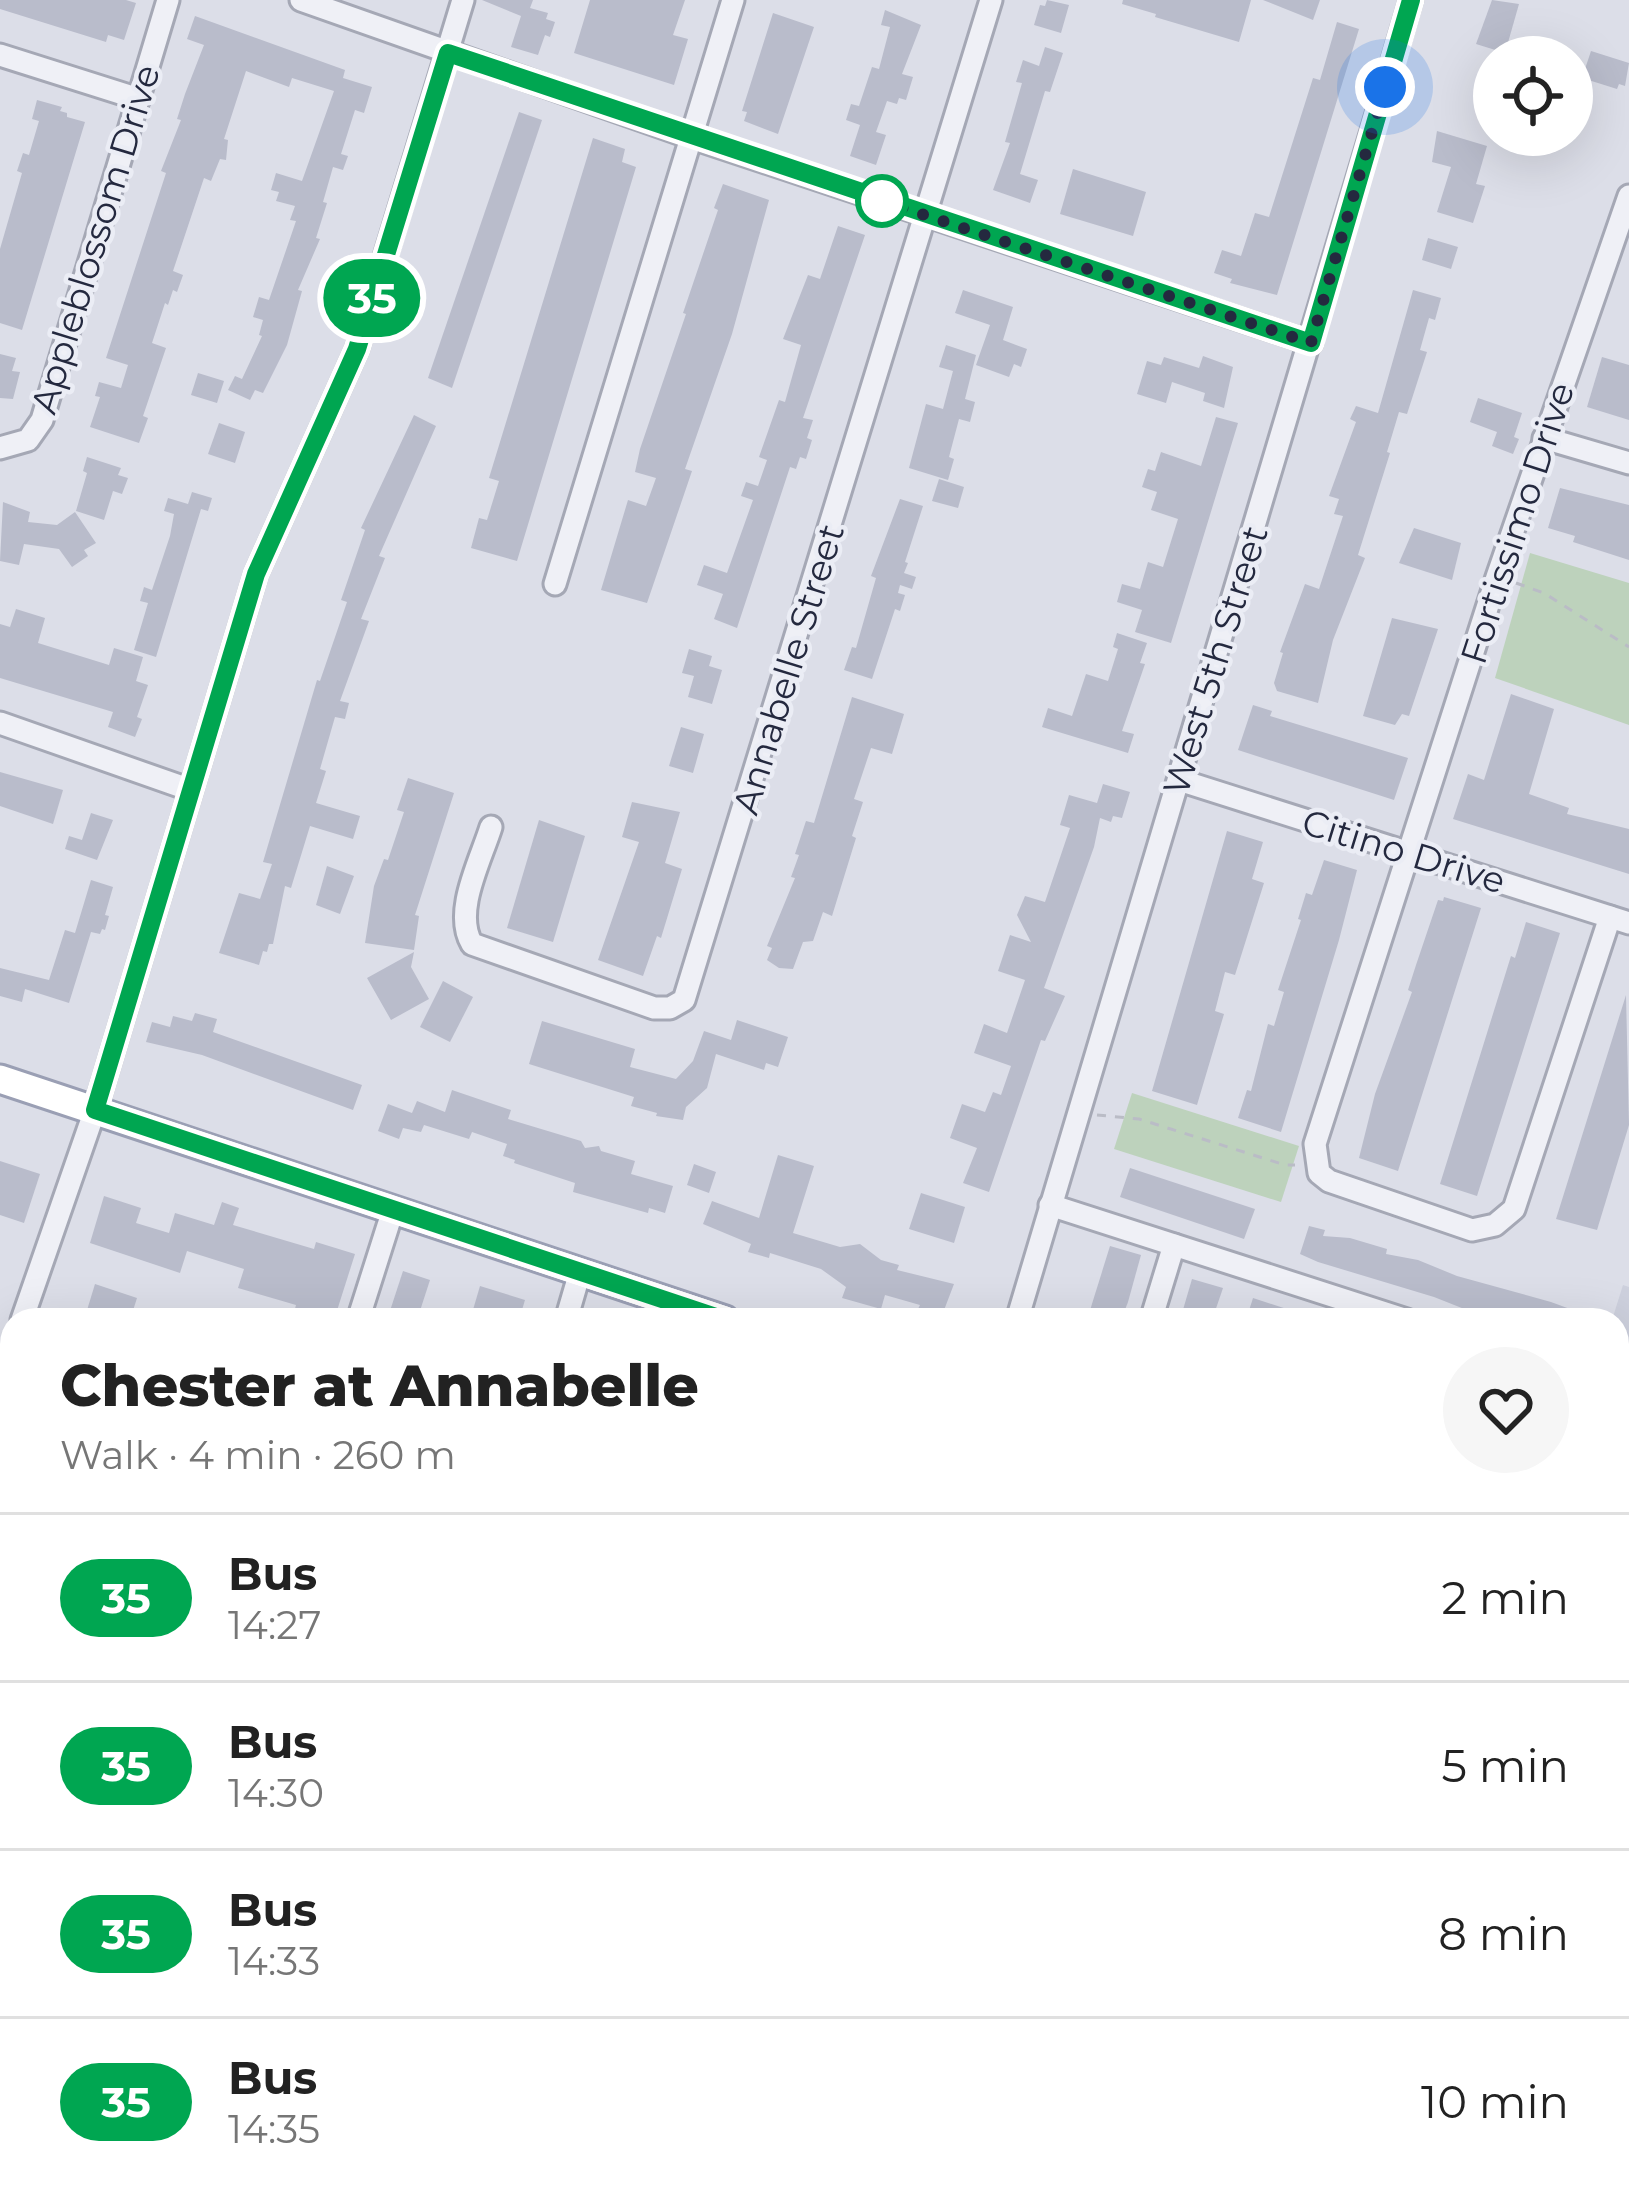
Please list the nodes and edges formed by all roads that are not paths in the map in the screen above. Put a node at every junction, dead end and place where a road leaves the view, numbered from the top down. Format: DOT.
graph roads {
  1 [pos="167,0"];
  2 [pos="301,0"];
  3 [pos="463,0"];
  4 [pos="733,0"];
  5 [pos="991,0"];
  6 [pos="1409,0"];
  7 [pos="448,53"];
  8 [pos="0,56"];
  9 [pos="139,99"];
  10 [pos="693,138"];
  11 [pos="1627,210"];
  12 [pos="927,216"];
  13 [pos="1311,343"];
  14 [pos="1544,438"];
  15 [pos="0,448"];
  16 [pos="1629,463"];
  17 [pos="556,584"];
  18 [pos="0,724"];
  19 [pos="1179,780"];
  20 [pos="188,789"];
  21 [pos="491,827"];
  22 [pos="1411,852"];
  23 [pos="1620,920"];
  24 [pos="0,1079"];
  25 [pos="95,1110"];
  26 [pos="1050,1205"];
  27 [pos="393,1210"];
  28 [pos="1174,1245"];
  29 [pos="580,1272"];
  30 [pos="26,1308"];
  31 [pos="362,1308"];
  32 [pos="570,1308"];
  33 [pos="689,1308"];
  34 [pos="1020,1308"];
  35 [pos="1155,1308"];
  36 [pos="1370,1308"];
  1 -- 9 [label="street, Appleblossom Drive"];
  2 -- 7 [label="street"];
  3 -- 7 [label="street"];
  4 -- 10 [label="street"];
  5 -- 12 [label="street, Annabelle Street"];
  6 -- 13 [label="street, West 5th Street"];
  7 -- 10 [label="street"];
  7 -- 20 [label="street"];
  8 -- 9 [label="street"];
  9 -- 15 [label="street, Appleblossom Drive"];
  10 -- 12 [label="street"];
  10 -- 17 [label="street"];
  11 -- 14 [label="street, Fortissimo Drive"];
  12 -- 13 [label="street"];
  12 -- 21 [label="street, Annabelle Street"];
  13 -- 19 [label="street, West 5th Street"];
  14 -- 16 [label="street"];
  14 -- 22 [label="street, Fortissimo Drive"];
  18 -- 20 [label="street"];
  19 -- 22 [label="street, Citino Drive"];
  19 -- 26 [label="street, West 5th Street"];
  20 -- 25 [label="street"];
  22 -- 23 [label="street, Citino Drive"];
  22 -- 23 [label="street, Fortissimo Drive"];
  24 -- 25 [label="main road"];
  25 -- 27 [label="main road"];
  25 -- 30 [label="street"];
  26 -- 28 [label="street"];
  26 -- 34 [label="street, West 5th Street"];
  27 -- 29 [label="main road"];
  27 -- 31 [label="street"];
  28 -- 35 [label="street"];
  28 -- 36 [label="street"];
  29 -- 32 [label="street"];
  29 -- 33 [label="main road"];
}
